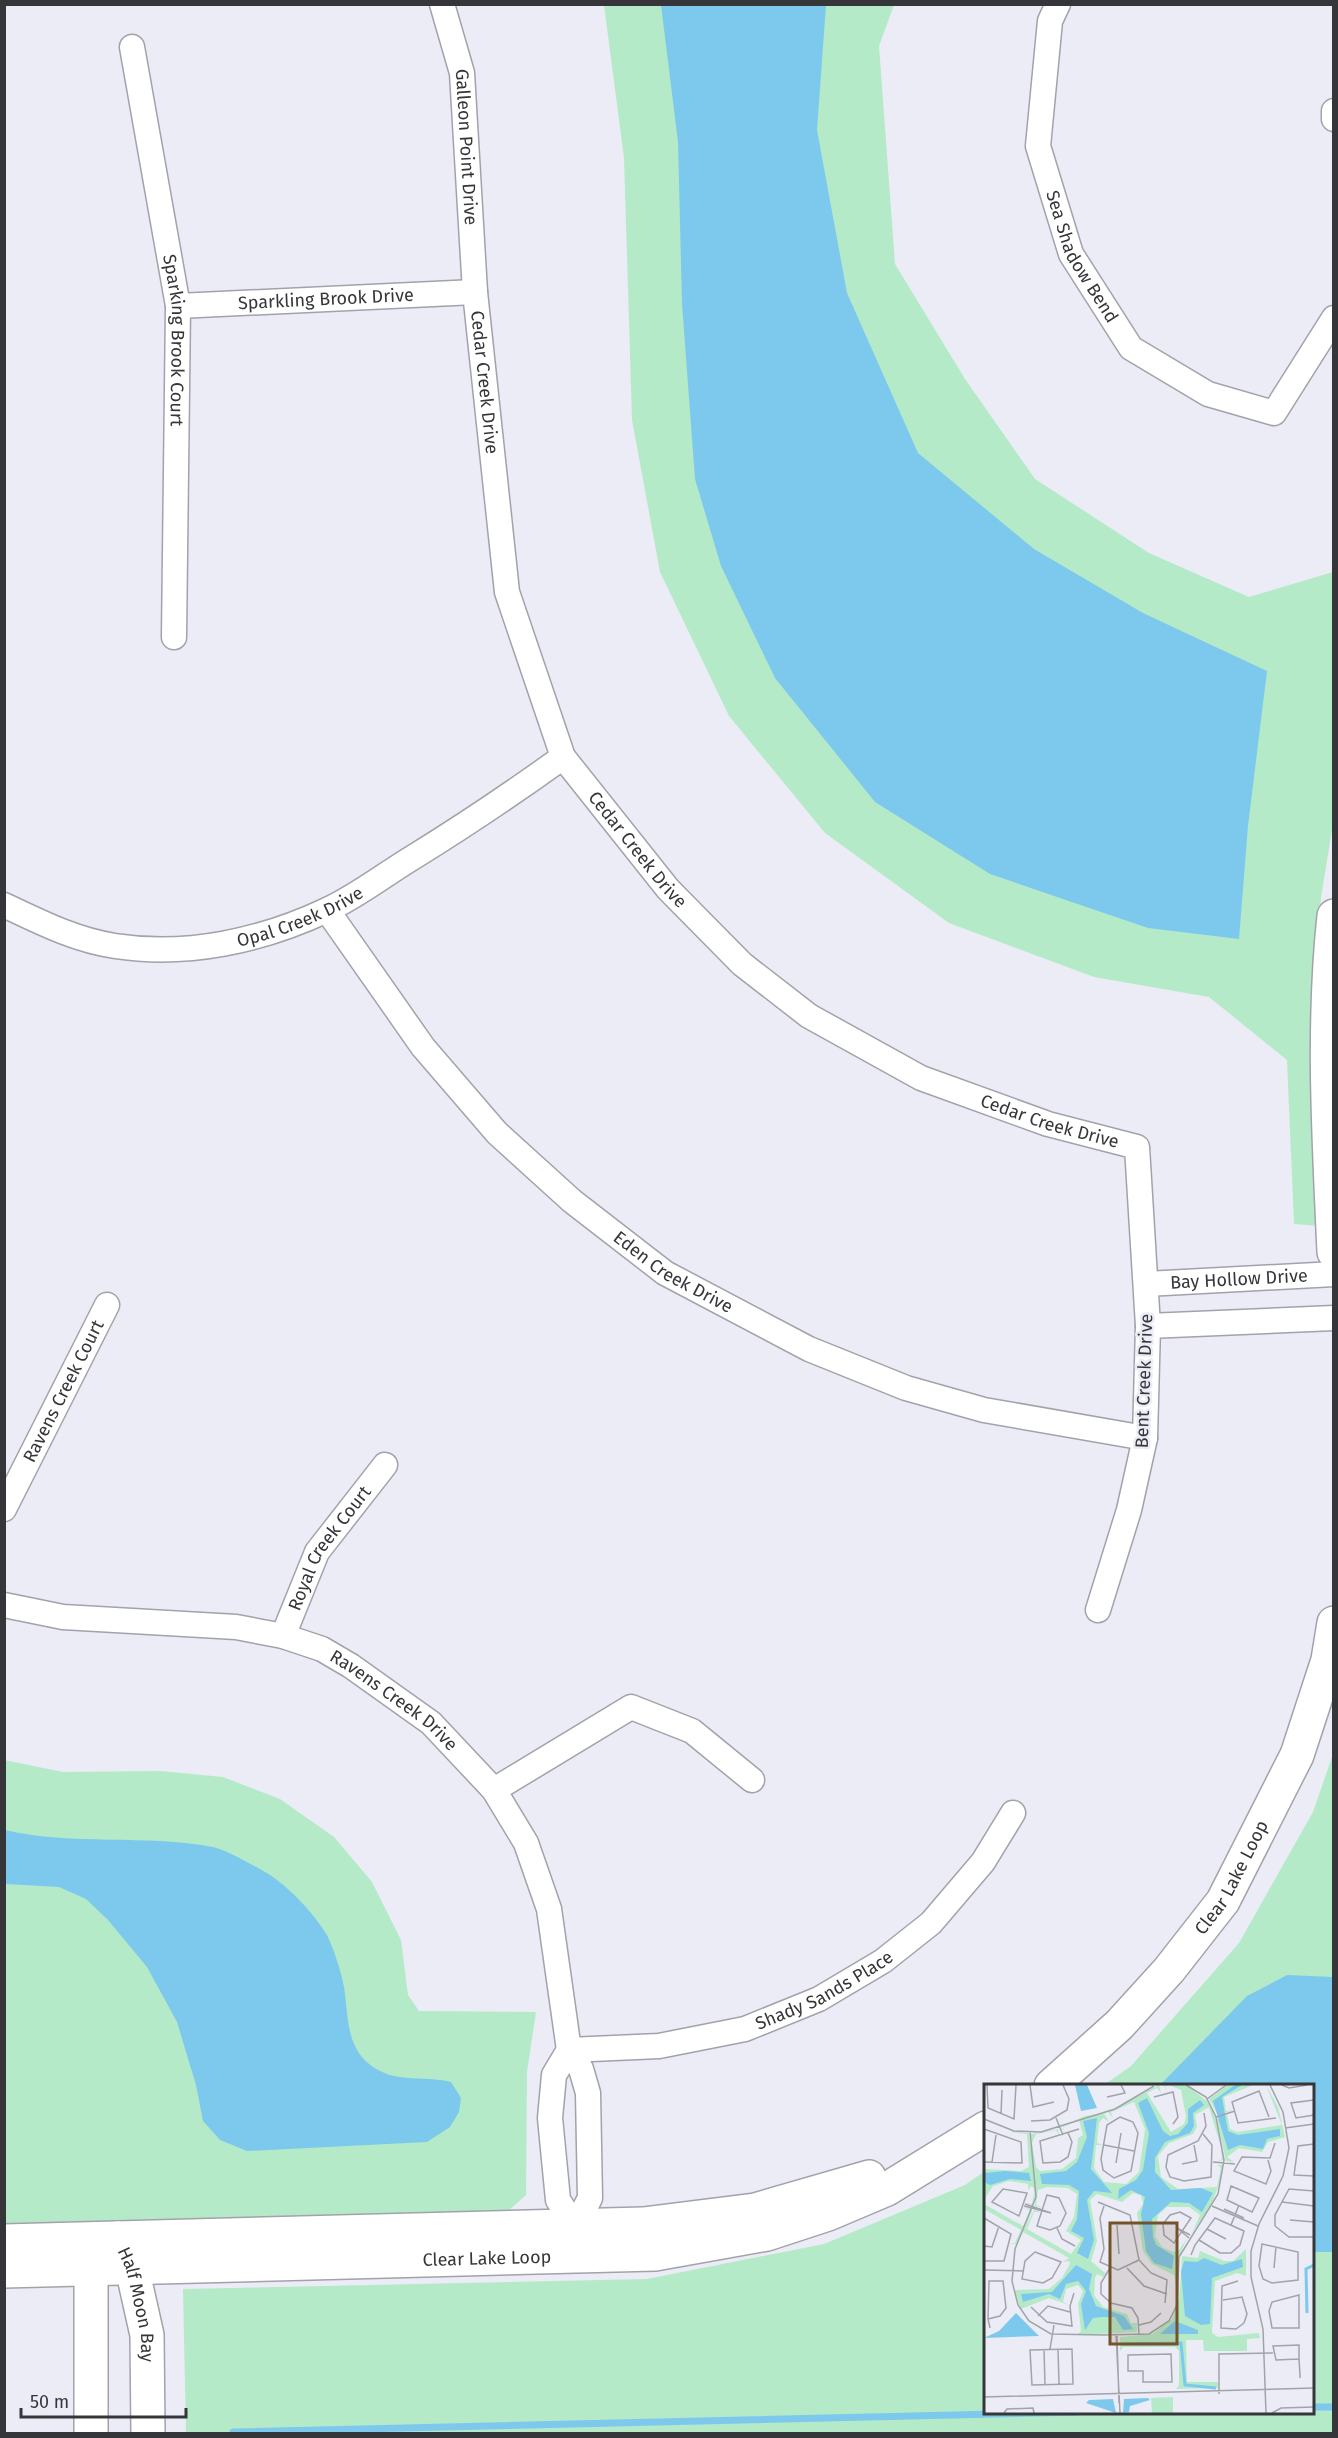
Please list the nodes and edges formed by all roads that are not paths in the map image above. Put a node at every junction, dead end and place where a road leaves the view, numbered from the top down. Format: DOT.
graph roads {
  1 [pos="442,4"];
  2 [pos="1058,4"];
  3 [pos="132,47"];
  4 [pos="1334,111"];
  5 [pos="1334,119"];
  6 [pos="476,292"];
  7 [pos="178,306"];
  8 [pos="1334,318"];
  9 [pos="174,637"];
  10 [pos="563,757"];
  11 [pos="4,905"];
  12 [pos="327,910"];
  13 [pos="1334,916"];
  14 [pos="1137,1147"];
  15 [pos="1334,1252"];
  16 [pos="1334,1274"];
  17 [pos="1146,1284"];
  18 [pos="107,1305"];
  19 [pos="1334,1318"];
  20 [pos="1148,1326"];
  21 [pos="1145,1438"];
  22 [pos="385,1466"];
  23 [pos="4,1509"];
  24 [pos="4,1605"];
  25 [pos="1098,1610"];
  26 [pos="1334,1623"];
  27 [pos="283,1636"];
  28 [pos="752,1780"];
  29 [pos="494,1790"];
  30 [pos="1013,1813"];
  31 [pos="570,2050"];
  32 [pos="1052,2084"];
  33 [pos="984,2129"];
  34 [pos="118,2238"];
  35 [pos="4,2241"];
  36 [pos="576,2241"];
  37 [pos="132,2268"];
  38 [pos="91,2269"];
  39 [pos="4,2271"];
  40 [pos="91,2433"];
  41 [pos="148,2433"];
  1 -- 6 [label="street, Galleon Point Drive"];
  2 -- 8 [label="street, Sea Shadow Bend"];
  3 -- 7 [label="street, Sparking Brook Court"];
  4 -- 5 [label="street"];
  6 -- 7 [label="street, Sparkling Brook Drive"];
  6 -- 10 [label="street, Cedar Creek Drive"];
  7 -- 9 [label="street, Sparking Brook Court"];
  10 -- 12 [label="street, Opal Creek Drive"];
  10 -- 14 [label="street, Cedar Creek Drive"];
  11 -- 12 [label="street, Opal Creek Drive"];
  12 -- 21 [label="street, Eden Creek Drive"];
  13 -- 15 [label="street"];
  14 -- 17 [label="street, Bent Creek Drive"];
  16 -- 17 [label="street, Bay Hollow Drive"];
  17 -- 20 [label="street, Bent Creek Drive"];
  18 -- 23 [label="street, Ravens Creek Court"];
  19 -- 20 [label="street"];
  20 -- 21 [label="street, Bent Creek Drive"];
  21 -- 25 [label="street, Bent Creek Drive"];
  22 -- 27 [label="street, Royal Creek Court"];
  24 -- 27 [label="street, Ravens Creek Drive"];
  26 -- 32 [label="street, Clear Lake Loop"];
  27 -- 29 [label="street, Ravens Creek Drive"];
  28 -- 29 [label="street"];
  29 -- 31 [label="street, Ravens Creek Drive"];
  30 -- 31 [label="street, Shady Sands Place"];
  31 -- 36 [label="street, Ravens Creek Drive"];
  31 -- 36 [label="street"];
  33 -- 36 [label="street, Clear Lake Loop"];
  34 -- 35 [label="street, Clear Lake Loop"];
  34 -- 36 [label="street, Clear Lake Loop"];
  34 -- 37 [label="street, Half Moon Bay"];
  34 -- 38 [label="street, Half Moon Bay"];
  36 -- 37 [label="street, Clear Lake Loop"];
  37 -- 38 [label="street, Clear Lake Loop"];
  37 -- 41 [label="street, Half Moon Bay"];
  38 -- 39 [label="street, Clear Lake Loop"];
  38 -- 40 [label="street, Half Moon Bay"];
}
